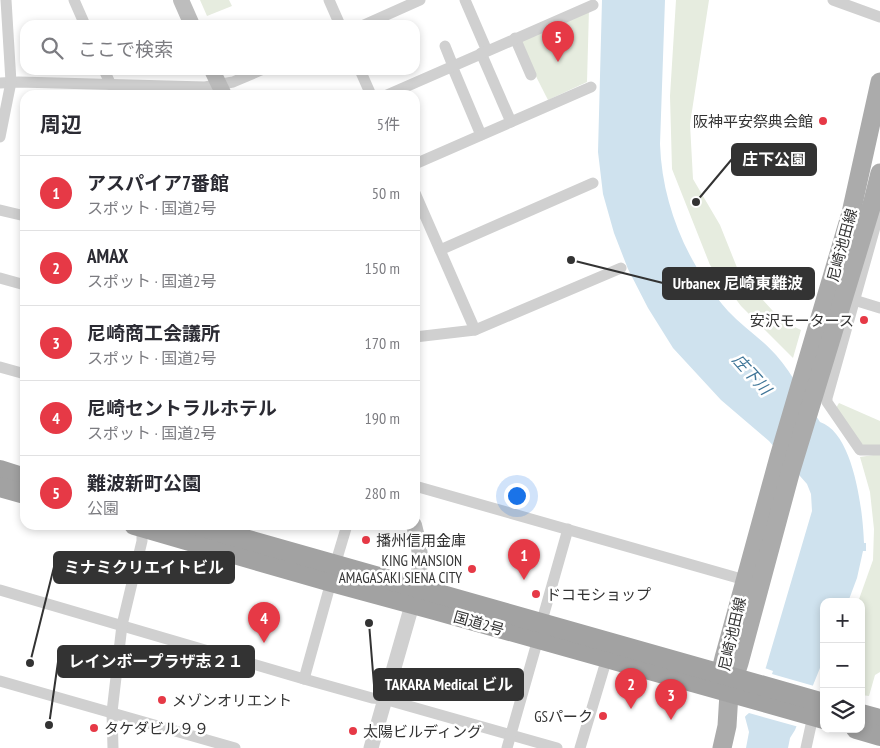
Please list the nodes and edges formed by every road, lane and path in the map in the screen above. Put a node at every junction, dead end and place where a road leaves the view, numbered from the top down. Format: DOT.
graph roads {
  1 [pos="74,0"];
  2 [pos="181,0"];
  3 [pos="329,0"];
  4 [pos="420,0"];
  5 [pos="465,0"];
  6 [pos="833,0"];
  7 [pos="4,2"];
  8 [pos="593,5"];
  9 [pos="880,17"];
  10 [pos="83,20"];
  11 [pos="190,20"];
  12 [pos="338,20"];
  13 [pos="375,20"];
  14 [pos="515,38"];
  15 [pos="445,46"];
  16 [pos="484,52"];
  17 [pos="452,66"];
  18 [pos="106,75"];
  19 [pos="250,75"];
  20 [pos="362,75"];
  21 [pos="531,75"];
  22 [pos="5,82"];
  23 [pos="880,82"];
  24 [pos="218,83"];
  25 [pos="591,87"];
  26 [pos="68,89"];
  27 [pos="111,89"];
  28 [pos="369,90"];
  29 [pos="397,90"];
  30 [pos="511,122"];
  31 [pos="481,135"];
  32 [pos="0,137"];
  33 [pos="420,162"];
  34 [pos="880,173"];
  35 [pos="593,183"];
  36 [pos="873,201"];
  37 [pos="420,205"];
  38 [pos="0,210"];
  39 [pos="20,215"];
  40 [pos="440,250"];
  41 [pos="621,268"];
  42 [pos="0,278"];
  43 [pos="20,284"];
  44 [pos="854,300"];
  45 [pos="880,308"];
  46 [pos="475,330"];
  47 [pos="420,336"];
  48 [pos="0,367"];
  49 [pos="20,373"];
  50 [pos="808,387"];
  51 [pos="880,450"];
  52 [pos="785,464"];
  53 [pos="0,470"];
  54 [pos="20,476"];
  55 [pos="0,487"];
  56 [pos="420,487"];
  57 [pos="20,493"];
  58 [pos="141,530"];
  59 [pos="156,530"];
  60 [pos="209,530"];
  61 [pos="346,530"];
  62 [pos="415,530"];
  63 [pos="568,530"];
  64 [pos="333,574"];
  65 [pos="745,580"];
  66 [pos="0,591"];
  67 [pos="414,597"];
  68 [pos="122,625"];
  69 [pos="539,631"];
  70 [pos="607,658"];
  71 [pos="304,679"];
  72 [pos="0,680"];
  73 [pos="736,685"];
  74 [pos="384,699"];
  75 [pos="815,710"];
  76 [pos="112,712"];
  77 [pos="865,715"];
  78 [pos="880,719"];
  79 [pos="865,732"];
  80 [pos="510,735"];
  81 [pos="880,736"];
  82 [pos="113,748"];
  83 [pos="234,748"];
  84 [pos="371,748"];
  85 [pos="506,748"];
  86 [pos="557,748"];
  87 [pos="580,748"];
  88 [pos="722,748"];
  89 [pos="806,748"];
  1 -- 10 [label="street"];
  2 -- 11 [label="main road"];
  3 -- 12 [label="street"];
  4 -- 13 [label="street"];
  5 -- 16 [label="street"];
  6 -- 9 [label="street"];
  7 -- 22 [label="street"];
  8 -- 14 [label="street"];
  14 -- 16 [label="street"];
  14 -- 21 [label="street"];
  15 -- 17 [label="street"];
  16 -- 17 [label="street"];
  16 -- 30 [label="street"];
  17 -- 29 [label="street"];
  17 -- 31 [label="street"];
  18 -- 27 [label="street"];
  19 -- 24 [label="street"];
  20 -- 28 [label="street"];
  22 -- 26 [label="street"];
  22 -- 32 [label="street"];
  23 -- 50 [label="main road, 尼崎池田線"];
  24 -- 27 [label="street"];
  25 -- 30 [label="street"];
  26 -- 27 [label="street"];
  30 -- 31 [label="street"];
  31 -- 33 [label="street"];
  34 -- 36 [label="main road, 尼崎池田線"];
  35 -- 40 [label="street"];
  36 -- 44 [label="street"];
  36 -- 50 [label="main road, 尼崎池田線"];
  37 -- 40 [label="street"];
  38 -- 39 [label="street"];
  40 -- 46 [label="street"];
  41 -- 46 [label="street"];
  42 -- 43 [label="street"];
  44 -- 45 [label="street"];
  44 -- 51 [label="street"];
  46 -- 47 [label="street"];
  48 -- 49 [label="street"];
  50 -- 52 [label="main road, 尼崎池田線"];
  52 -- 65 [label="main road, 尼崎池田線"];
  52 -- 73 [label="main road, 尼崎池田線"];
  53 -- 54 [label="highway"];
  55 -- 57 [label="highway"];
  56 -- 63 [label="street"];
  58 -- 68 [label="street"];
  59 -- 64 [label="highway, 国道2号"];
  60 -- 64 [label="highway, 国道2号"];
  61 -- 64 [label="street"];
  62 -- 67 [label="main road"];
  63 -- 65 [label="street"];
  63 -- 69 [label="street"];
  64 -- 67 [label="highway, 国道2号"];
  64 -- 71 [label="street"];
  65 -- 73 [label="main road, 尼崎池田線"];
  66 -- 68 [label="street"];
  67 -- 69 [label="highway, 国道2号"];
  67 -- 74 [label="street"];
  68 -- 71 [label="street"];
  68 -- 76 [label="street"];
  69 -- 70 [label="highway, 国道2号"];
  69 -- 73 [label="highway, 国道2号"];
  69 -- 80 [label="street"];
  70 -- 73 [label="highway, 国道2号"];
  70 -- 87 [label="street"];
  71 -- 74 [label="street"];
  72 -- 76 [label="street"];
  73 -- 75 [label="highway, 国道2号"];
  73 -- 88 [label="main road"];
  74 -- 80 [label="street"];
  74 -- 84 [label="street"];
  75 -- 89 [label="street"];
  76 -- 82 [label="street"];
  76 -- 83 [label="street"];
  77 -- 78 [label="highway"];
  79 -- 81 [label="highway"];
  80 -- 85 [label="street"];
  80 -- 86 [label="street"];
}
